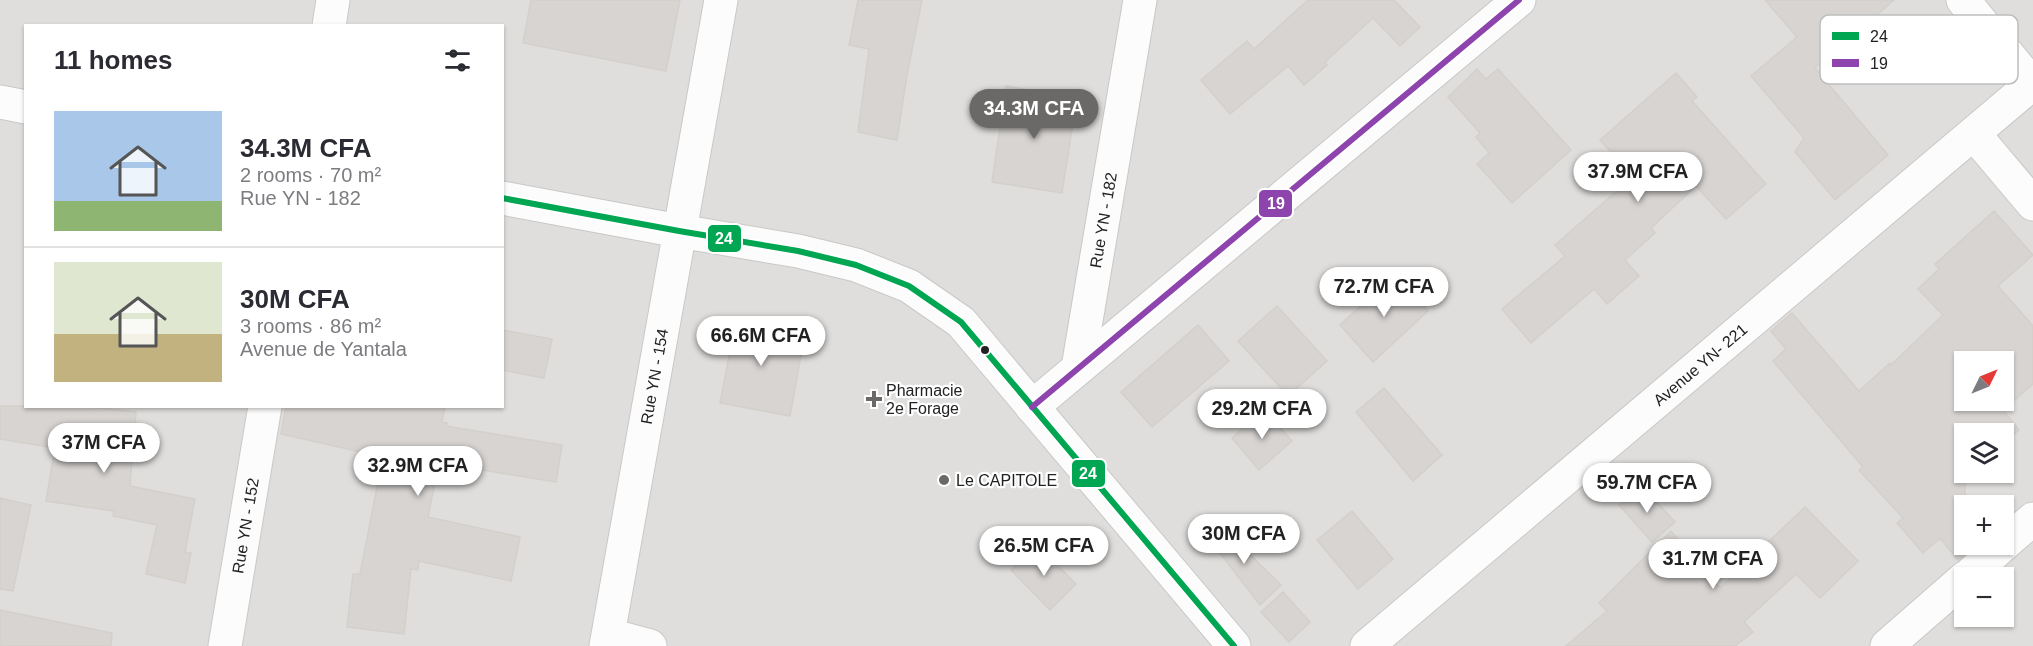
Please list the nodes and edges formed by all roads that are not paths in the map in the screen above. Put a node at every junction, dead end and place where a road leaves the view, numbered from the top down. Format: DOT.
graph roads {
  1 [pos="333,0"];
  2 [pos="721,0"];
  3 [pos="1140,0"];
  4 [pos="1519,0"];
  5 [pos="1963,0"];
  6 [pos="1976,15"];
  7 [pos="329,24"];
  8 [pos="2018,65"];
  9 [pos="2033,83"];
  10 [pos="0,102"];
  11 [pos="24,107"];
  12 [pos="1974,134"];
  13 [pos="504,198"];
  14 [pos="2033,204"];
  15 [pos="679,231"];
  16 [pos="1078,368"];
  17 [pos="1032,407"];
  18 [pos="265,408"];
  19 [pos="2033,519"];
  20 [pos="2014,535"];
  21 [pos="1991,555"];
  22 [pos="1978,567"];
  23 [pos="1954,588"];
  24 [pos="608,640"];
  25 [pos="225,646"];
  26 [pos="650,646"];
  27 [pos="1234,646"];
  28 [pos="1367,646"];
  29 [pos="1887,646"];
  1 -- 7 [label="street"];
  2 -- 15 [label="street, Rue YN - 154"];
  3 -- 16 [label="street, Rue YN - 182"];
  4 -- 16 [label="street"];
  5 -- 6 [label="street"];
  8 -- 9 [label="street"];
  9 -- 12 [label="street, Avenue YN- 221"];
  10 -- 11 [label="street"];
  12 -- 14 [label="street"];
  12 -- 28 [label="street, Avenue YN- 221"];
  13 -- 15 [label="street"];
  15 -- 17 [label="street"];
  15 -- 24 [label="street, Rue YN - 154"];
  16 -- 17 [label="street"];
  17 -- 27 [label="street"];
  18 -- 25 [label="street, Rue YN - 152"];
  19 -- 20 [label="street"];
  21 -- 22 [label="street"];
  23 -- 29 [label="street"];
  24 -- 26 [label="street"];
}
